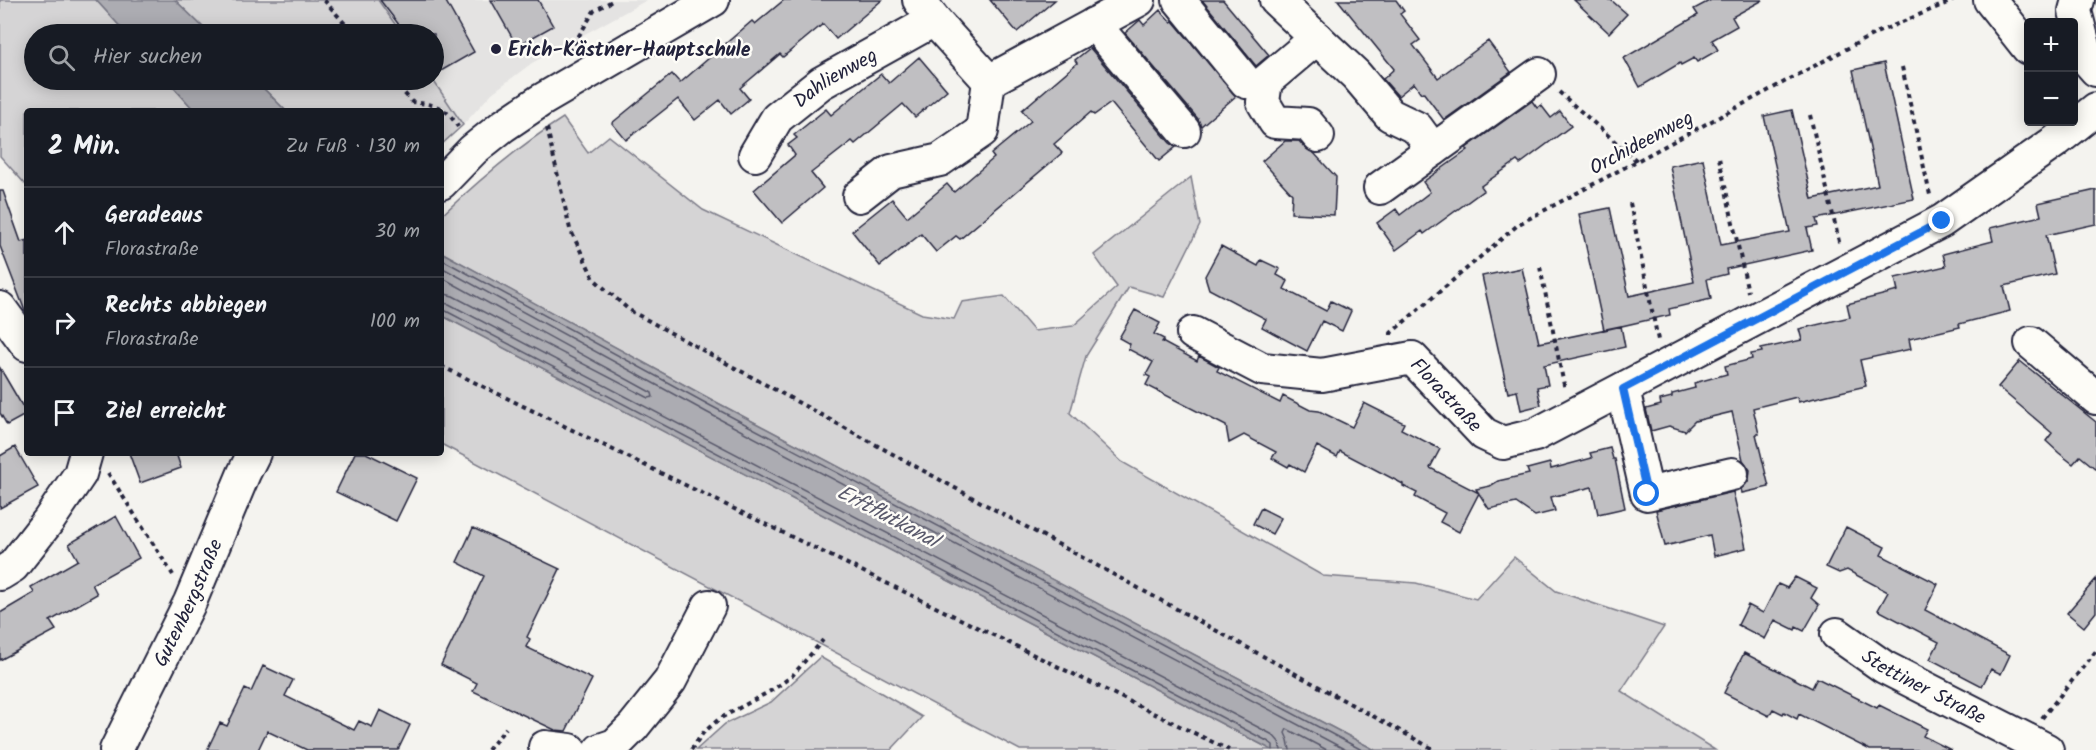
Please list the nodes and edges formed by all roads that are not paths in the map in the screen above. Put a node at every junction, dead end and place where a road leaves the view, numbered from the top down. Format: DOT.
graph roads {
  1 [pos="713,0"];
  2 [pos="1139,0"];
  3 [pos="1179,0"];
  4 [pos="1276,0"];
  5 [pos="2078,0"];
  6 [pos="1999,3"];
  7 [pos="926,10"];
  8 [pos="1093,15"];
  9 [pos="1317,38"];
  10 [pos="2024,42"];
  11 [pos="2096,70"];
  12 [pos="1539,74"];
  13 [pos="990,81"];
  14 [pos="1246,82"];
  15 [pos="2088,115"];
  16 [pos="1184,131"];
  17 [pos="1317,136"];
  18 [pos="1425,139"];
  19 [pos="755,155"];
  20 [pos="444,180"];
  21 [pos="1380,188"];
  22 [pos="859,196"];
  23 [pos="0,308"];
  24 [pos="1193,333"];
  25 [pos="24,341"];
  26 [pos="2031,344"];
  27 [pos="1623,389"];
  28 [pos="2096,398"];
  29 [pos="252,456"];
  30 [pos="94,458"];
  31 [pos="1732,474"];
  32 [pos="0,574"];
  33 [pos="709,606"];
  34 [pos="1837,634"];
  35 [pos="2036,745"];
  36 [pos="116,750"];
  37 [pos="600,750"];
  1 -- 20 [label="street"];
  2 -- 8 [label="street"];
  3 -- 14 [label="street"];
  4 -- 9 [label="street"];
  5 -- 11 [label="street"];
  6 -- 10 [label="street"];
  7 -- 13 [label="street"];
  7 -- 19 [label="street, Dahlienweg"];
  8 -- 13 [label="street"];
  8 -- 16 [label="street"];
  9 -- 17 [label="street"];
  9 -- 18 [label="street"];
  12 -- 18 [label="street"];
  13 -- 22 [label="street"];
  15 -- 27 [label="street, Florastraße"];
  18 -- 21 [label="street"];
  23 -- 25 [label="street"];
  24 -- 27 [label="street, Florastraße"];
  26 -- 28 [label="street"];
  27 -- 31 [label="street"];
  29 -- 36 [label="street, Gutenbergstraße"];
  30 -- 32 [label="street"];
  33 -- 37 [label="street"];
  34 -- 35 [label="street, Stettiner Straße"];
}
